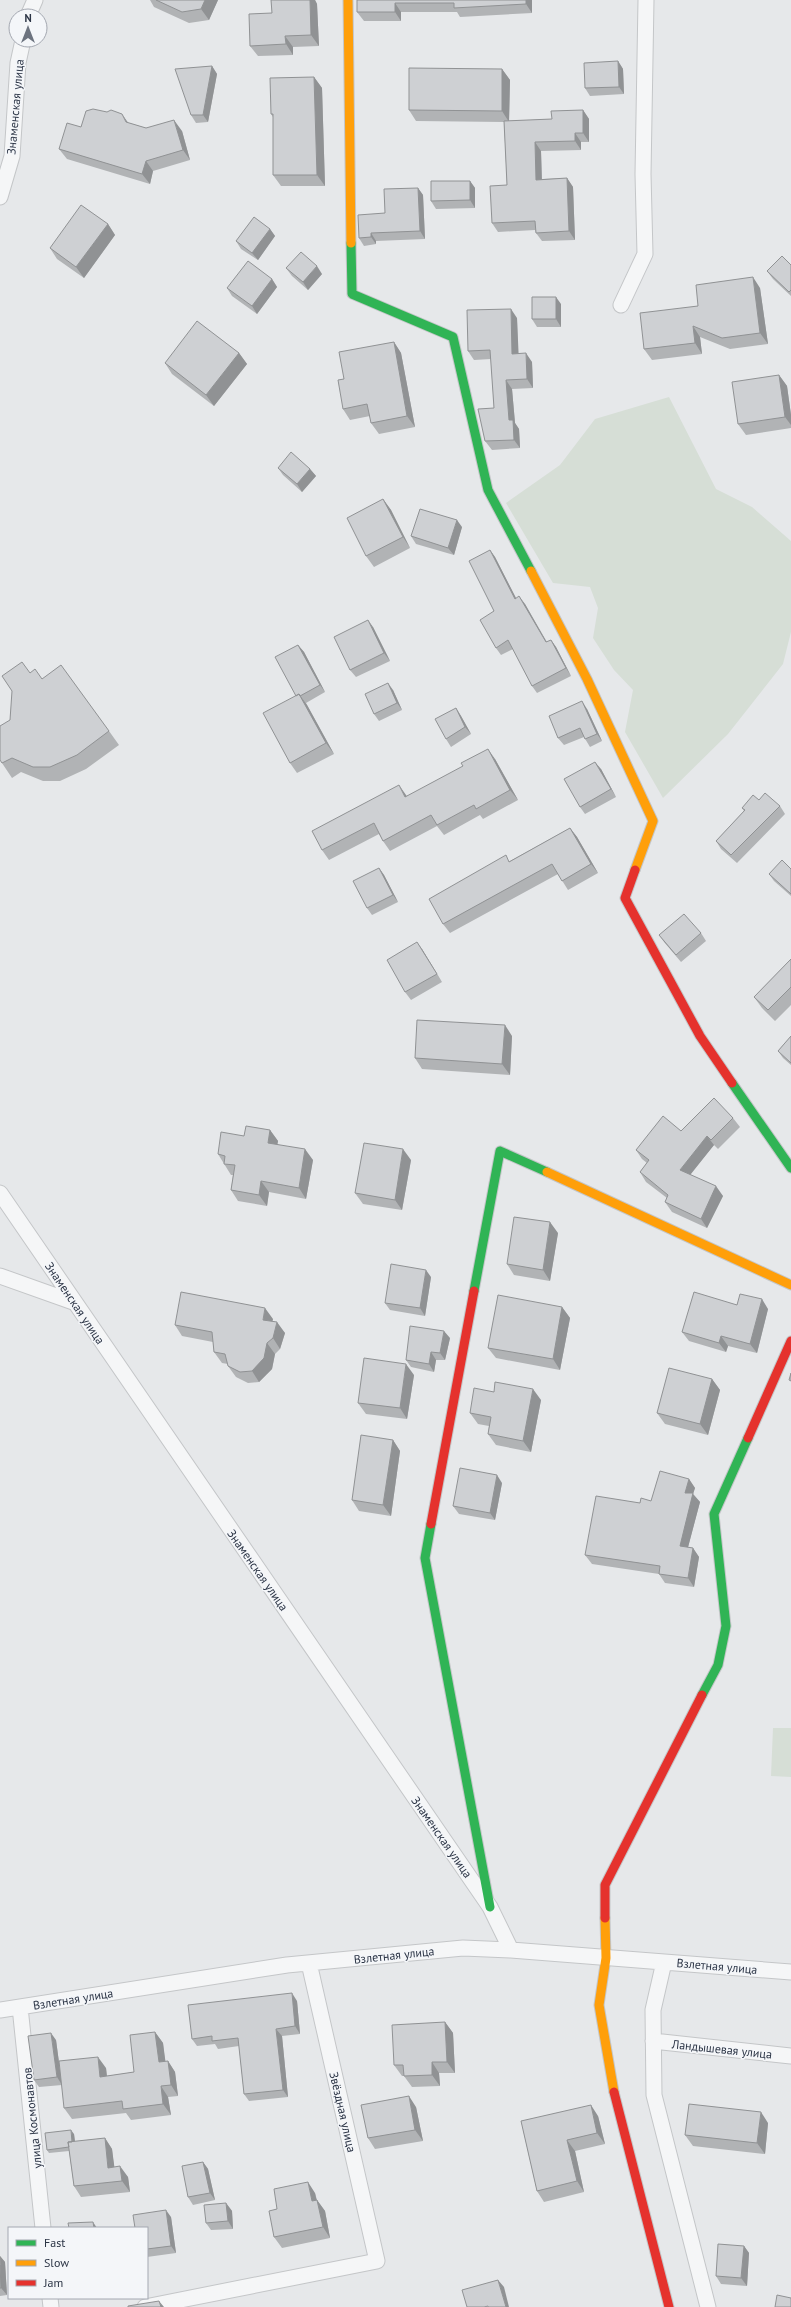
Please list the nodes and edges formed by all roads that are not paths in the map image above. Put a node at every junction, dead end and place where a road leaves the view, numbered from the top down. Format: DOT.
graph roads {
  1 [pos="348,0"];
  2 [pos="646,0"];
  3 [pos="21,48"];
  4 [pos="0,197"];
  5 [pos="621,305"];
  6 [pos="791,1168"];
  7 [pos="0,1193"];
  8 [pos="0,1276"];
  9 [pos="791,1285"];
  10 [pos="73,1302"];
  11 [pos="791,1341"];
  12 [pos="490,1906"];
  13 [pos="511,1950"];
  14 [pos="606,1958"];
  15 [pos="664,1962"];
  16 [pos="309,1963"];
  17 [pos="791,1972"];
  18 [pos="20,2007"];
  19 [pos="0,2010"];
  20 [pos="653,2041"];
  21 [pos="791,2056"];
  22 [pos="43,2227"];
  23 [pos="145,2307"];
  24 [pos="669,2307"];
  25 [pos="708,2307"];
  1 -- 6 [label="street"];
  2 -- 5 [label="street"];
  3 -- 4 [label="street, Знаменская улица"];
  7 -- 10 [label="street, Знаменская улица"];
  8 -- 10 [label="street"];
  9 -- 12 [label="street"];
  10 -- 12 [label="street, Знаменская улица"];
  11 -- 14 [label="street"];
  12 -- 13 [label="street, Знаменская улица"];
  13 -- 14 [label="street, Взлетная улица"];
  13 -- 16 [label="street, Взлетная улица"];
  14 -- 15 [label="street, Взлетная улица"];
  14 -- 24 [label="street"];
  15 -- 17 [label="street, Взлетная улица"];
  15 -- 20 [label="street"];
  16 -- 18 [label="street, Взлетная улица"];
  16 -- 23 [label="street, Звёздная улица"];
  18 -- 19 [label="street, Взлетная улица"];
  18 -- 22 [label="street, улица Космонавтов"];
  20 -- 21 [label="street, Ландышевая улица"];
  20 -- 25 [label="street"];
}
